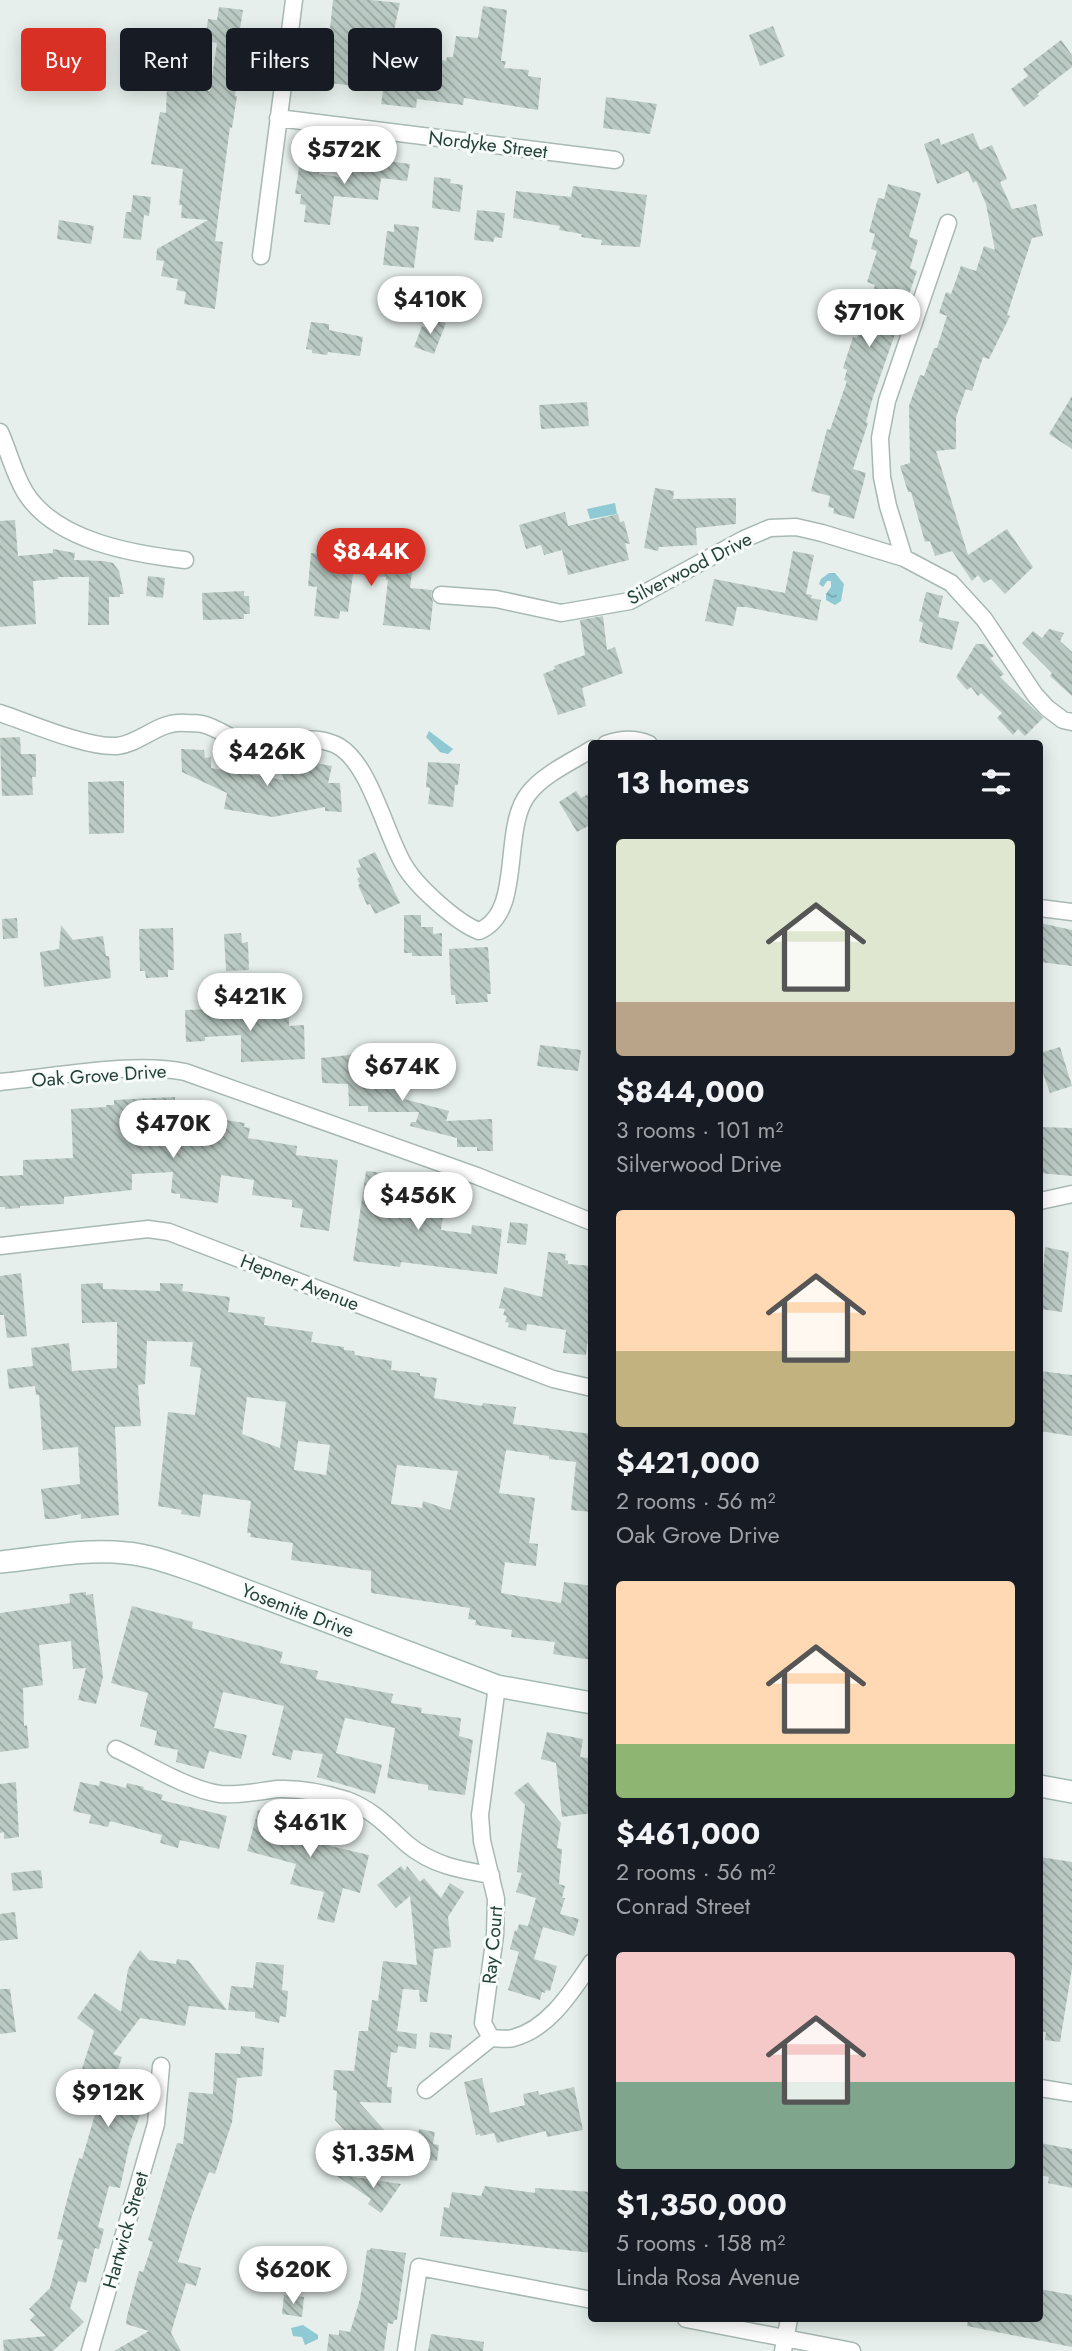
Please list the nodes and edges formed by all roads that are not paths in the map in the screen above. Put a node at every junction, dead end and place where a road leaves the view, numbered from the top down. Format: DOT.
graph roads {
  1 [pos="293,0"];
  2 [pos="278,118"];
  3 [pos="615,160"];
  4 [pos="948,223"];
  5 [pos="261,256"];
  6 [pos="0,432"];
  7 [pos="904,558"];
  8 [pos="185,561"];
  9 [pos="441,595"];
  10 [pos="0,713"];
  11 [pos="1072,722"];
  12 [pos="588,752"];
  13 [pos="1043,908"];
  14 [pos="1072,912"];
  15 [pos="0,1082"];
  16 [pos="1072,1195"];
  17 [pos="1043,1200"];
  18 [pos="588,1220"];
  19 [pos="0,1247"];
  20 [pos="588,1387"];
  21 [pos="0,1562"];
  22 [pos="497,1686"];
  23 [pos="588,1702"];
  24 [pos="116,1748"];
  25 [pos="1043,1787"];
  26 [pos="1072,1792"];
  27 [pos="491,1875"];
  28 [pos="588,1968"];
  29 [pos="491,2038"];
  30 [pos="161,2066"];
  31 [pos="1043,2088"];
  32 [pos="426,2090"];
  33 [pos="1072,2093"];
  34 [pos="588,2300"];
  35 [pos="697,2322"];
  36 [pos="788,2322"];
  37 [pos="784,2345"];
  38 [pos="90,2351"];
  39 [pos="406,2351"];
  40 [pos="852,2351"];
  1 -- 2 [label="street"];
  2 -- 3 [label="street, Nordyke Street"];
  2 -- 5 [label="street"];
  4 -- 7 [label="street"];
  6 -- 8 [label="street"];
  7 -- 9 [label="street, Silverwood Drive"];
  7 -- 11 [label="street, Silverwood Drive"];
  10 -- 12 [label="street"];
  13 -- 14 [label="street"];
  15 -- 18 [label="street, Oak Grove Drive"];
  16 -- 17 [label="street"];
  19 -- 20 [label="street, Hepner Avenue"];
  21 -- 22 [label="street, Yosemite Drive"];
  22 -- 23 [label="street, Yosemite Drive"];
  22 -- 27 [label="street, Ray Court"];
  24 -- 27 [label="street"];
  25 -- 26 [label="street"];
  27 -- 29 [label="street, Ray Court"];
  28 -- 29 [label="street"];
  29 -- 32 [label="street"];
  30 -- 38 [label="street, Hartwick Street"];
  31 -- 33 [label="street"];
  34 -- 39 [label="street"];
  35 -- 37 [label="street"];
  36 -- 37 [label="street"];
  37 -- 40 [label="street"];
}
